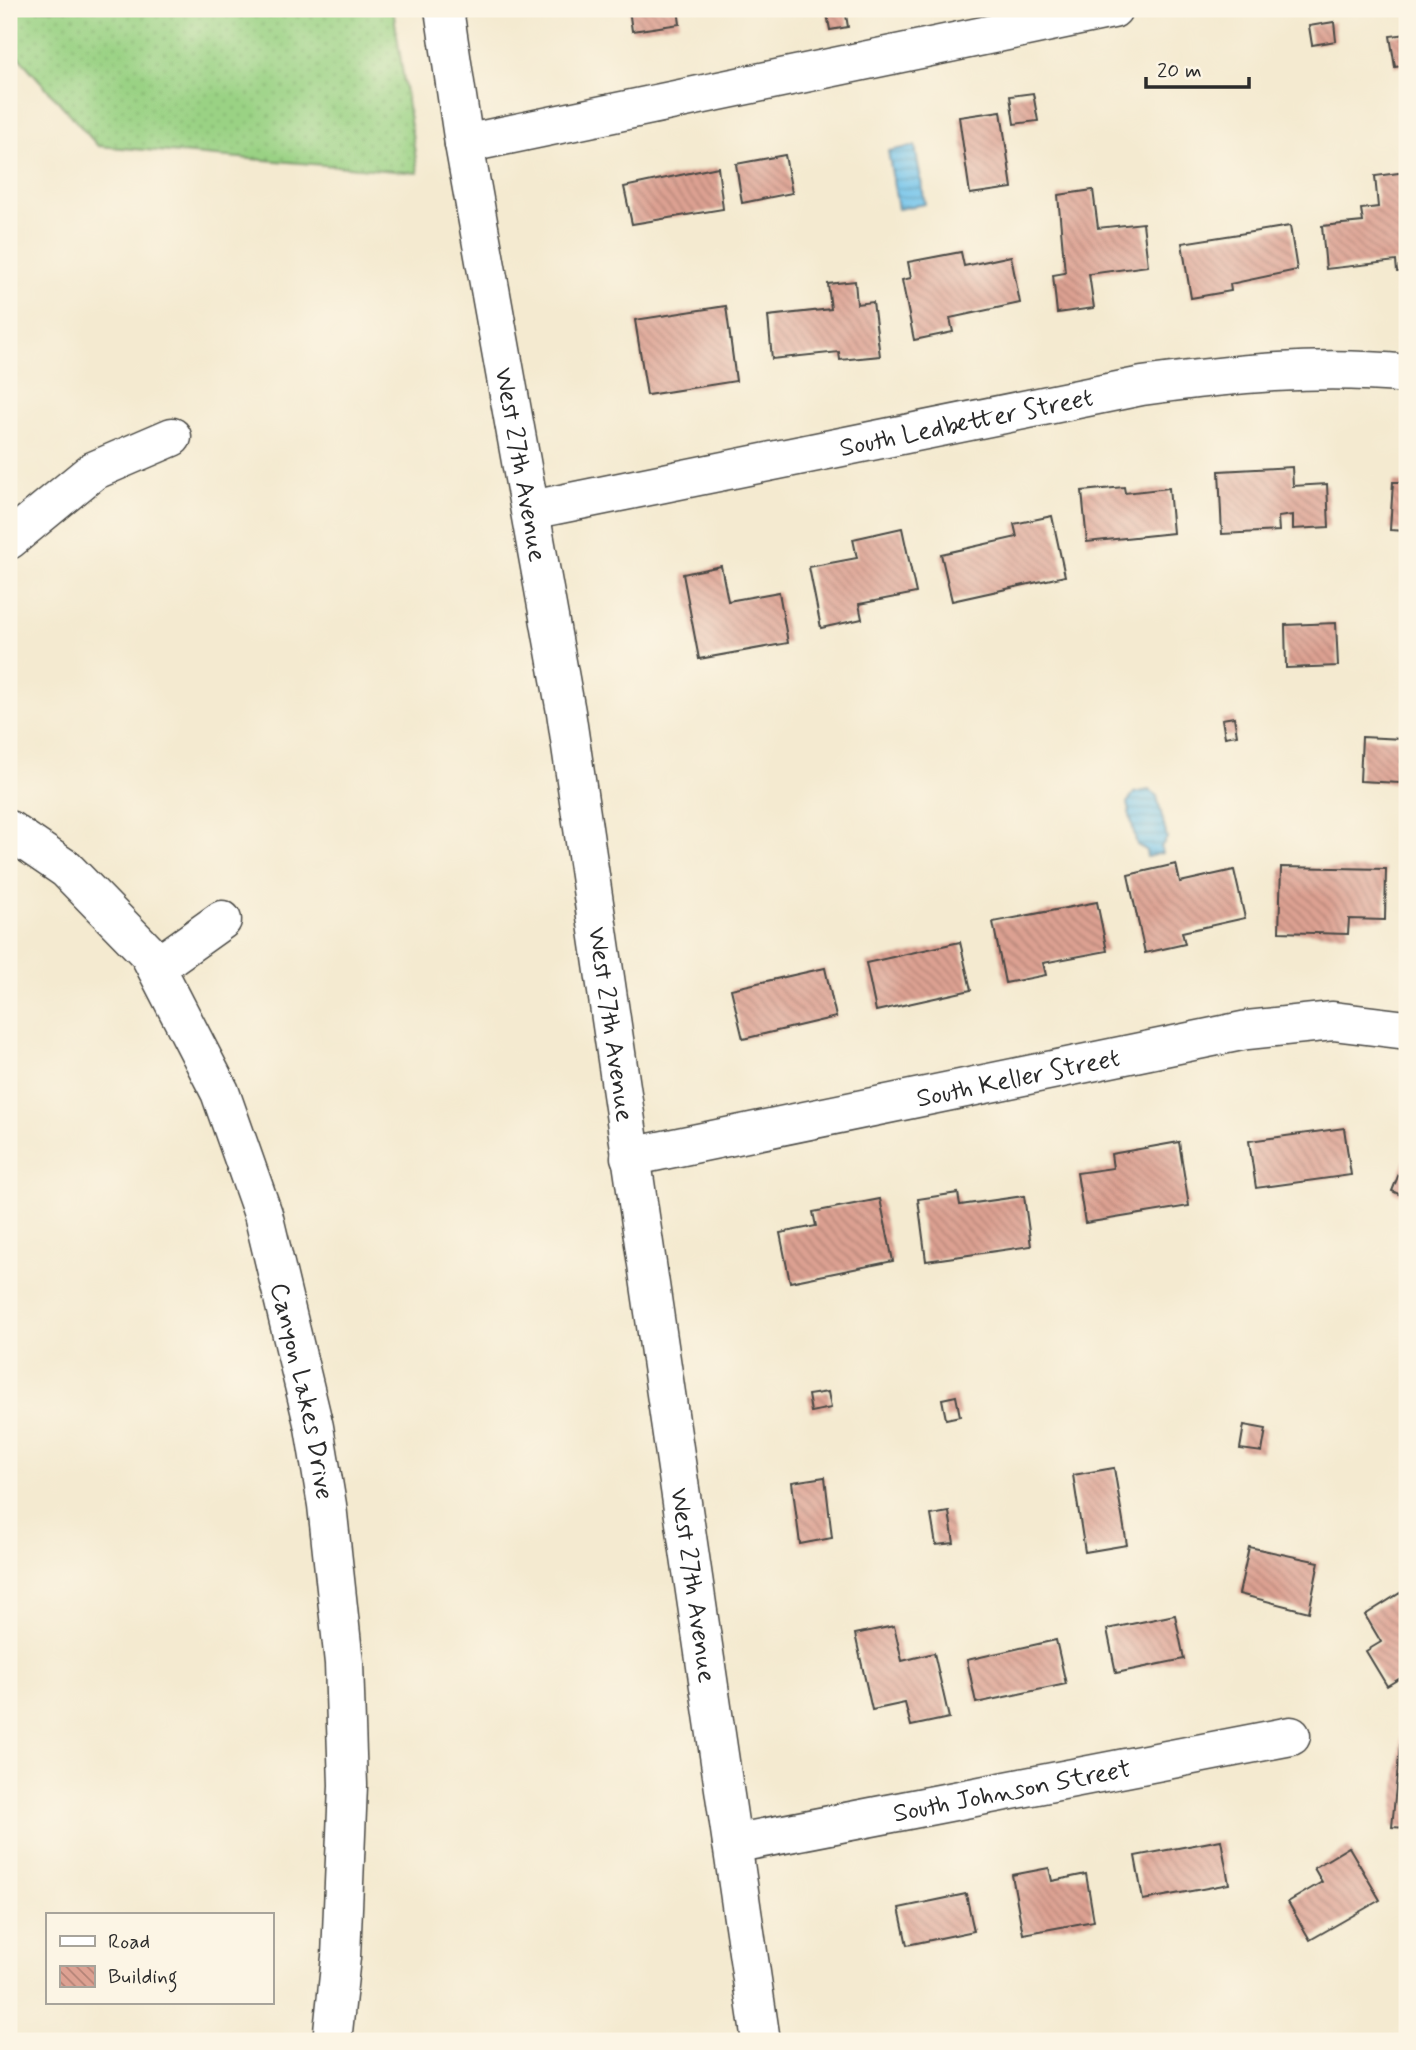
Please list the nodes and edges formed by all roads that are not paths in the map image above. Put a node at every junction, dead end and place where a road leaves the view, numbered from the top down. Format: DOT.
graph roads {
  1 [pos="444,9"];
  2 [pos="1113,9"];
  3 [pos="464,144"];
  4 [pos="1407,374"];
  5 [pos="172,437"];
  6 [pos="531,510"];
  7 [pos="9,540"];
  8 [pos="9,830"];
  9 [pos="222,920"];
  10 [pos="156,967"];
  11 [pos="1407,1030"];
  12 [pos="630,1157"];
  13 [pos="1291,1736"];
  14 [pos="732,1844"];
  15 [pos="332,2041"];
  16 [pos="761,2041"];
  1 -- 3 [label="street, West 27th Avenue"];
  2 -- 3 [label="street"];
  3 -- 6 [label="street, West 27th Avenue"];
  4 -- 6 [label="street, South Ledbetter Street"];
  5 -- 7 [label="street"];
  6 -- 12 [label="street, West 27th Avenue"];
  8 -- 10 [label="street, Canyon Lakes Drive"];
  9 -- 10 [label="street"];
  10 -- 15 [label="street, Canyon Lakes Drive"];
  11 -- 12 [label="street, South Keller Street"];
  12 -- 14 [label="street, West 27th Avenue"];
  13 -- 14 [label="street, South Johnson Street"];
  14 -- 16 [label="street, West 27th Avenue"];
}
